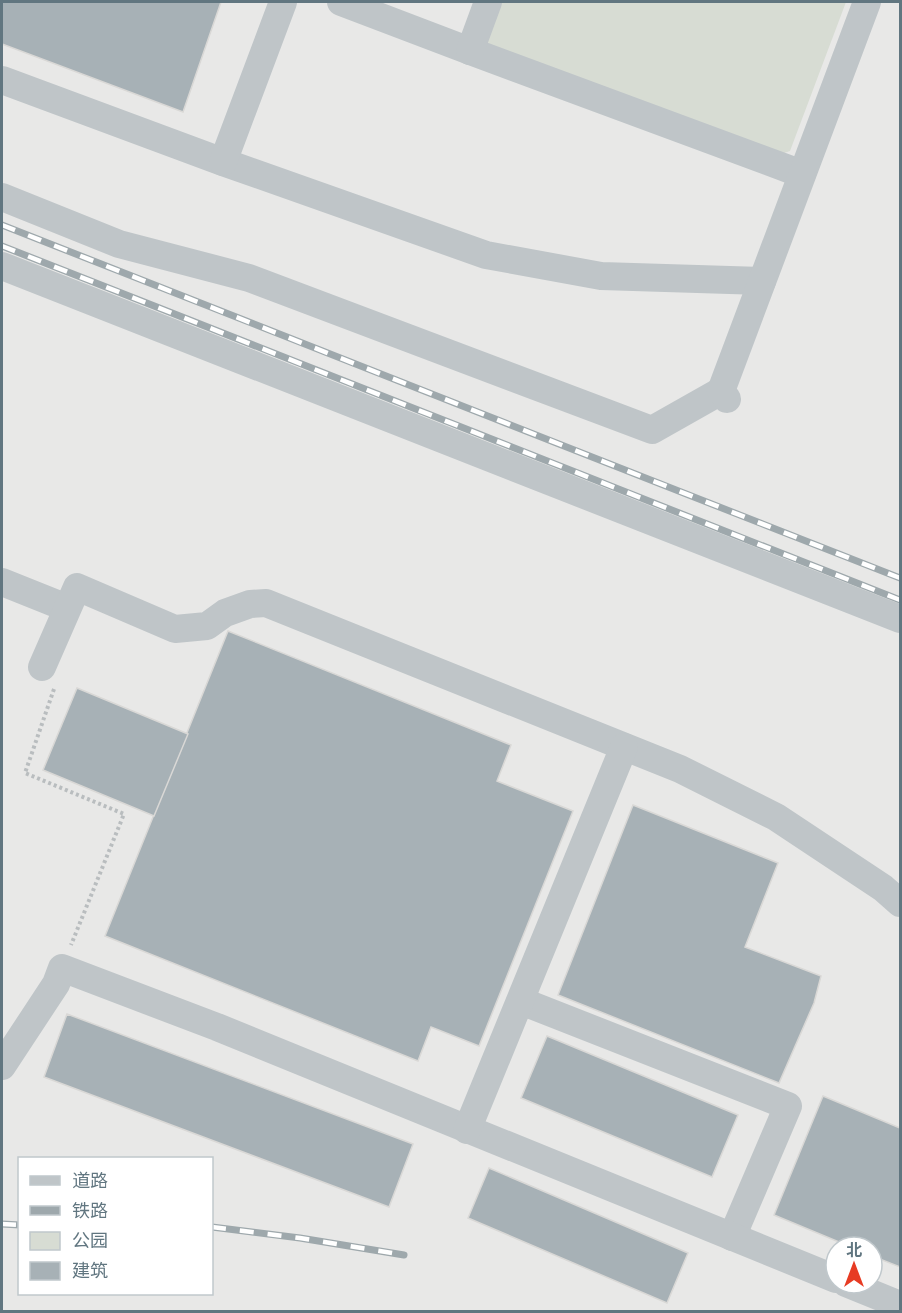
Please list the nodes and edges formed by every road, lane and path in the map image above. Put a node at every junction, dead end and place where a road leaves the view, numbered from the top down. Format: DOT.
graph roads {
  1 [pos="283,2"];
  2 [pos="341,2"];
  3 [pos="488,2"];
  4 [pos="867,2"];
  5 [pos="470,51"];
  6 [pos="2,80"];
  7 [pos="223,162"];
  8 [pos="802,174"];
  9 [pos="2,197"];
  10 [pos="2,266"];
  11 [pos="762,281"];
  12 [pos="2,582"];
  13 [pos="67,608"];
  14 [pos="900,619"];
  15 [pos="42,667"];
  16 [pos="624,747"];
  17 [pos="900,903"];
  18 [pos="62,968"];
  19 [pos="521,1001"];
  20 [pos="2,1066"];
  21 [pos="467,1130"];
  22 [pos="732,1237"];
  23 [pos="824,1274"];
  24 [pos="875,1295"];
  25 [pos="900,1305"];
  1 -- 7 [label="lane"];
  2 -- 5 [label="lane"];
  3 -- 5 [label="lane"];
  4 -- 8 [label="lane"];
  5 -- 8 [label="lane"];
  6 -- 7 [label="lane"];
  7 -- 11 [label="lane"];
  8 -- 11 [label="lane"];
  9 -- 11 [label="lane"];
  10 -- 14 [label="lane"];
  12 -- 13 [label="lane"];
  13 -- 15 [label="lane"];
  13 -- 16 [label="lane"];
  15 -- 18 [label="path"];
  16 -- 17 [label="lane"];
  16 -- 19 [label="lane"];
  18 -- 20 [label="lane"];
  18 -- 21 [label="lane"];
  19 -- 21 [label="lane"];
  19 -- 22 [label="lane"];
  21 -- 22 [label="lane"];
  22 -- 23 [label="lane"];
  24 -- 25 [label="lane"];
}
